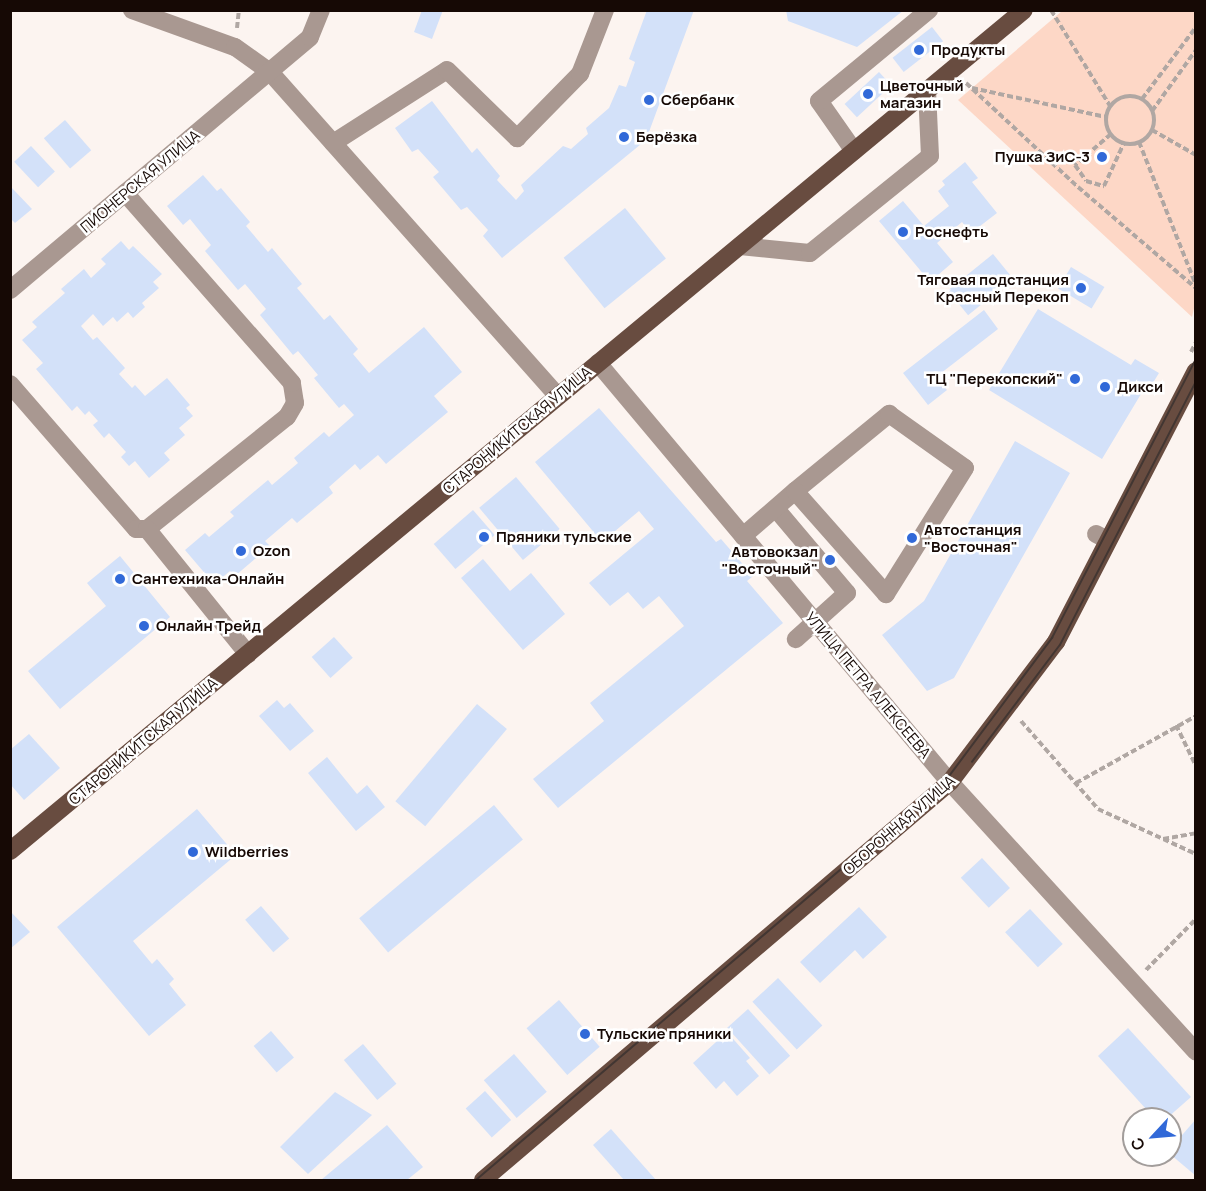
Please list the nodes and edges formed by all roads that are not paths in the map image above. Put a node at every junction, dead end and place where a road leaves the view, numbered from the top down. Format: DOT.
graph roads {
  1 [pos="132,10"];
  2 [pos="321,10"];
  3 [pos="605,10"];
  4 [pos="929,10"];
  5 [pos="1024,10"];
  6 [pos="270,72"];
  7 [pos="927,91"];
  8 [pos="333,143"];
  9 [pos="854,151"];
  10 [pos="125,194"];
  11 [pos="740,246"];
  12 [pos="10,290"];
  13 [pos="598,363"];
  14 [pos="1196,371"];
  15 [pos="10,384"];
  16 [pos="558,396"];
  17 [pos="795,491"];
  18 [pos="776,509"];
  19 [pos="147,529"];
  20 [pos="743,536"];
  21 [pos="814,620"];
  22 [pos="796,639"];
  23 [pos="248,654"];
  24 [pos="950,783"];
  25 [pos="10,851"];
  26 [pos="1196,1052"];
  27 [pos="483,1180"];
  1 -- 6 [label="street"];
  2 -- 6 [label="street, ПИОНЕРСКАЯ УЛИЦА"];
  3 -- 8 [label="street"];
  4 -- 9 [label="street"];
  5 -- 7 [label="main road, СТАРОНИКИТСКАЯ УЛИЦА"];
  6 -- 8 [label="street"];
  6 -- 10 [label="street, ПИОНЕРСКАЯ УЛИЦА"];
  7 -- 9 [label="main road, СТАРОНИКИТСКАЯ УЛИЦА"];
  7 -- 11 [label="street"];
  8 -- 16 [label="street"];
  9 -- 11 [label="main road, СТАРОНИКИТСКАЯ УЛИЦА"];
  10 -- 12 [label="street, ПИОНЕРСКАЯ УЛИЦА"];
  10 -- 19 [label="street"];
  11 -- 13 [label="main road, СТАРОНИКИТСКАЯ УЛИЦА"];
  13 -- 16 [label="main road, СТАРОНИКИТСКАЯ УЛИЦА"];
  13 -- 20 [label="street, УЛИЦА ПЕТРА АЛЕКСЕЕВА"];
  14 -- 24 [label="main road, ОБОРОННАЯ УЛИЦА"];
  15 -- 19 [label="street"];
  16 -- 23 [label="main road, СТАРОНИКИТСКАЯ УЛИЦА"];
  17 -- 17 [label="street"];
  17 -- 18 [label="street"];
  18 -- 20 [label="street"];
  18 -- 21 [label="street"];
  19 -- 23 [label="street"];
  20 -- 21 [label="street, УЛИЦА ПЕТРА АЛЕКСЕЕВА"];
  21 -- 22 [label="street"];
  21 -- 24 [label="street, УЛИЦА ПЕТРА АЛЕКСЕЕВА"];
  23 -- 25 [label="main road, СТАРОНИКИТСКАЯ УЛИЦА"];
  24 -- 26 [label="street, УЛИЦА ПЕТРА АЛЕКСЕЕВА"];
  24 -- 27 [label="main road, ОБОРОННАЯ УЛИЦА"];
}
